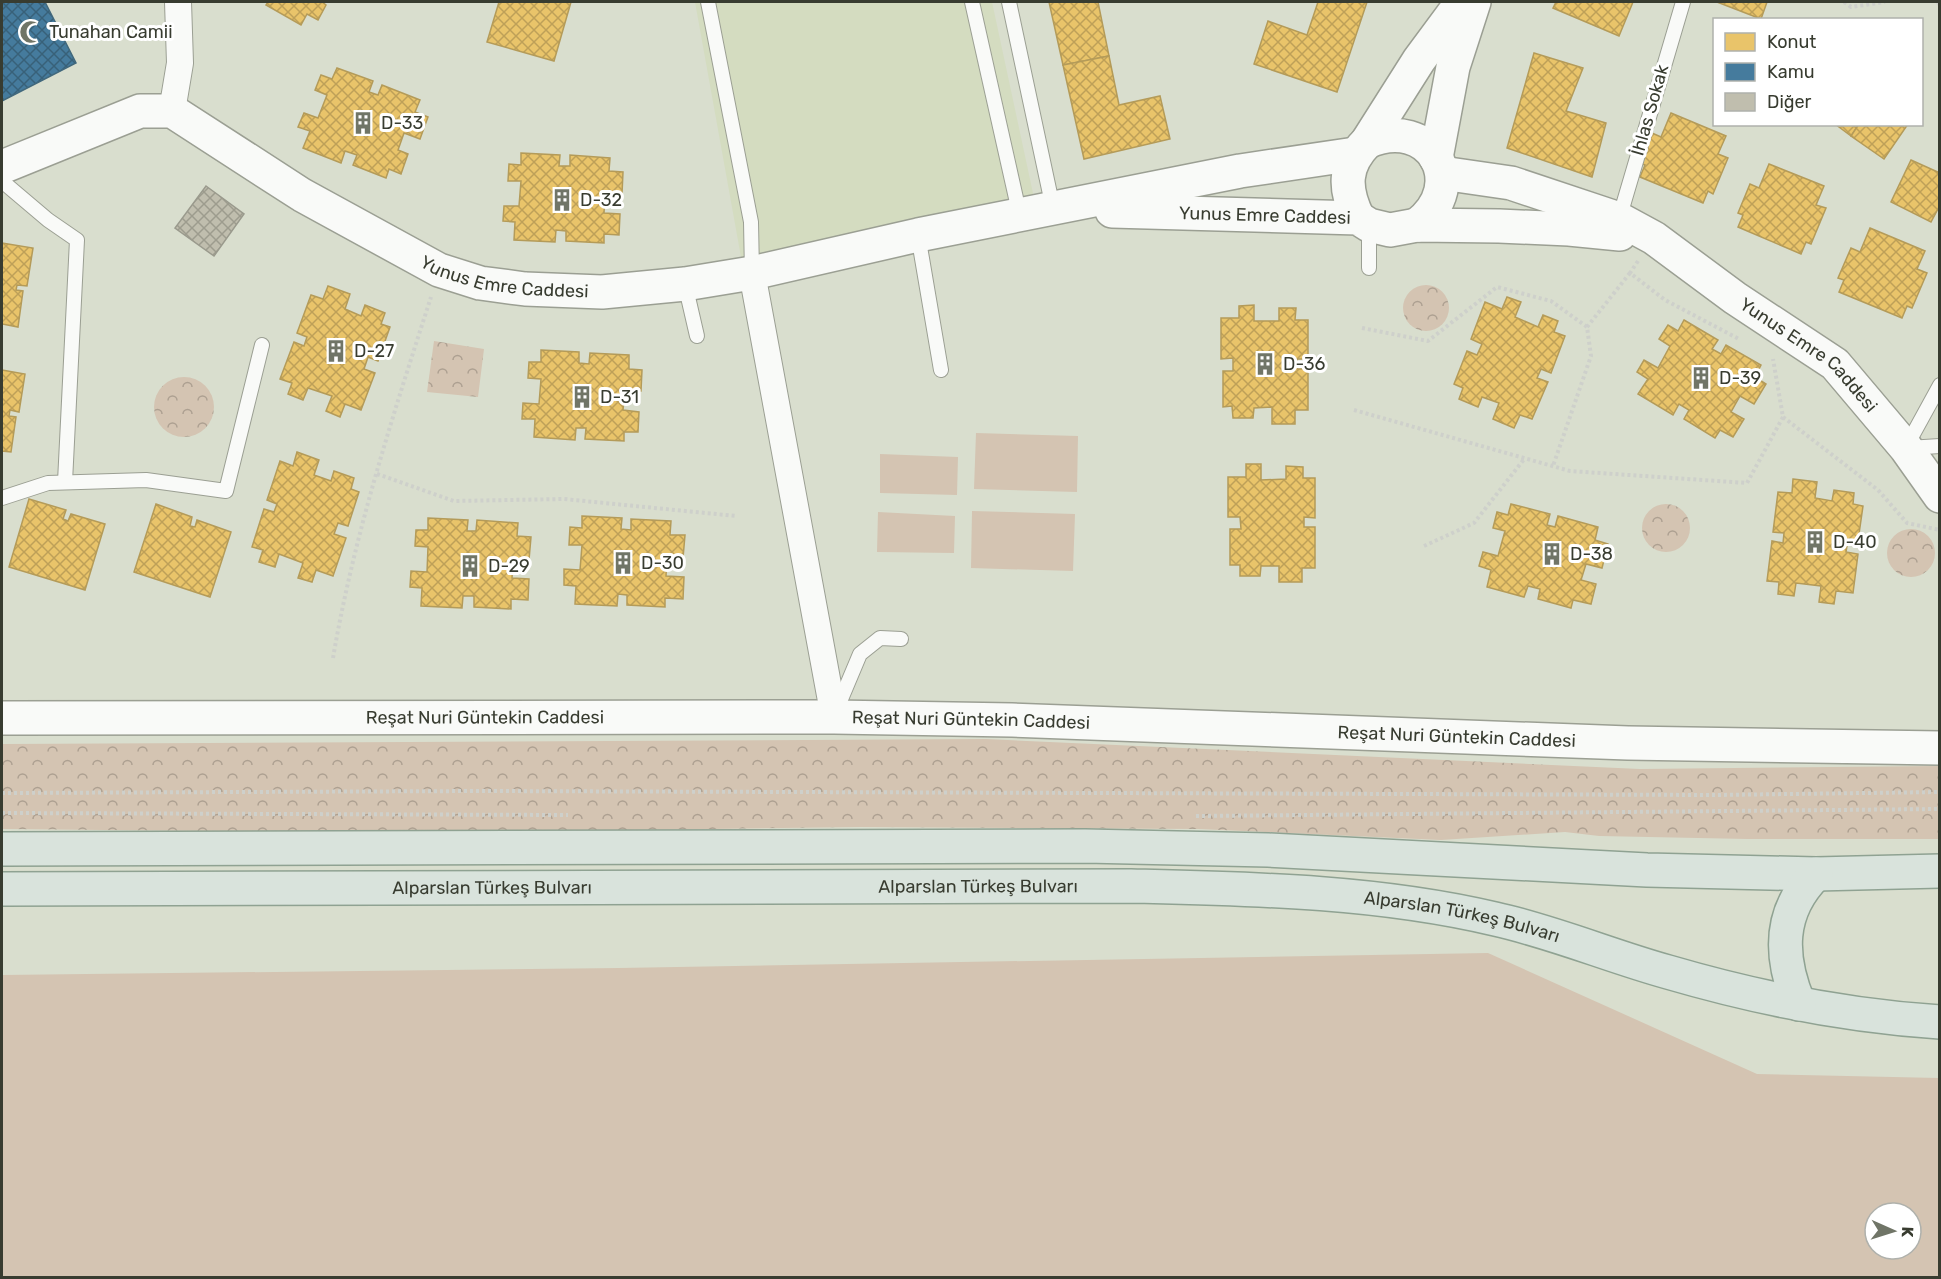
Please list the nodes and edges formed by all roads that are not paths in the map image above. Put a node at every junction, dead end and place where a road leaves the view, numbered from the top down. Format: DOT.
graph roads {
  1 [pos="178,2"];
  2 [pos="708,2"];
  3 [pos="972,2"];
  4 [pos="1009,2"];
  5 [pos="1462,2"];
  6 [pos="1474,2"];
  7 [pos="1683,2"];
  8 [pos="172,111"];
  9 [pos="1361,148"];
  10 [pos="1439,166"];
  11 [pos="2,167"];
  12 [pos="2,181"];
  13 [pos="1053,210"];
  14 [pos="1020,216"];
  15 [pos="1619,219"];
  16 [pos="1363,221"];
  17 [pos="1417,225"];
  18 [pos="918,235"];
  19 [pos="1654,238"];
  20 [pos="1369,268"];
  21 [pos="752,273"];
  22 [pos="684,284"];
  23 [pos="697,336"];
  24 [pos="262,345"];
  25 [pos="941,370"];
  26 [pos="1940,385"];
  27 [pos="1940,446"];
  28 [pos="1906,448"];
  29 [pos="65,482"];
  30 [pos="1940,496"];
  31 [pos="2,498"];
  32 [pos="901,639"];
  33 [pos="834,717"];
  34 [pos="2,718"];
  35 [pos="1940,748"];
  36 [pos="2,849"];
  37 [pos="1940,871"];
  38 [pos="1816,874"];
  39 [pos="2,889"];
  40 [pos="1799,1004"];
  41 [pos="1940,1022"];
  1 -- 8 [label="street"];
  2 -- 21 [label="lane"];
  3 -- 14 [label="lane"];
  4 -- 13 [label="lane"];
  5 -- 9 [label="street"];
  6 -- 10 [label="street"];
  7 -- 15 [label="lane, İhlas Sokak"];
  8 -- 11 [label="street"];
  8 -- 22 [label="street, Yunus Emre Caddesi"];
  9 -- 10 [label="street, Yunus Emre Caddesi"];
  9 -- 13 [label="street, Yunus Emre Caddesi"];
  9 -- 16 [label="street"];
  10 -- 15 [label="street, Yunus Emre Caddesi"];
  10 -- 17 [label="street"];
  12 -- 29 [label="lane"];
  13 -- 14 [label="street, Yunus Emre Caddesi"];
  13 -- 16 [label="street, Yunus Emre Caddesi"];
  14 -- 18 [label="street, Yunus Emre Caddesi"];
  15 -- 19 [label="street, Yunus Emre Caddesi"];
  16 -- 17 [label="street, Yunus Emre Caddesi"];
  16 -- 20 [label="lane"];
  17 -- 19 [label="street, Yunus Emre Caddesi"];
  18 -- 21 [label="street, Yunus Emre Caddesi"];
  18 -- 25 [label="lane"];
  19 -- 28 [label="street, Yunus Emre Caddesi"];
  21 -- 22 [label="street, Yunus Emre Caddesi"];
  21 -- 33 [label="street"];
  22 -- 23 [label="lane"];
  24 -- 29 [label="lane"];
  26 -- 28 [label="lane"];
  27 -- 28 [label="lane"];
  28 -- 30 [label="street, Yunus Emre Caddesi"];
  29 -- 31 [label="lane"];
  32 -- 33 [label="lane"];
  33 -- 34 [label="street, Reşat Nuri Güntekin Caddesi"];
  33 -- 35 [label="street, Reşat Nuri Güntekin Caddesi"];
  36 -- 38 [label="main road"];
  37 -- 38 [label="main road"];
  38 -- 40 [label="main road"];
  39 -- 40 [label="main road, Alparslan Türkeş Bulvarı"];
  40 -- 41 [label="main road, Alparslan Türkeş Bulvarı"];
}
